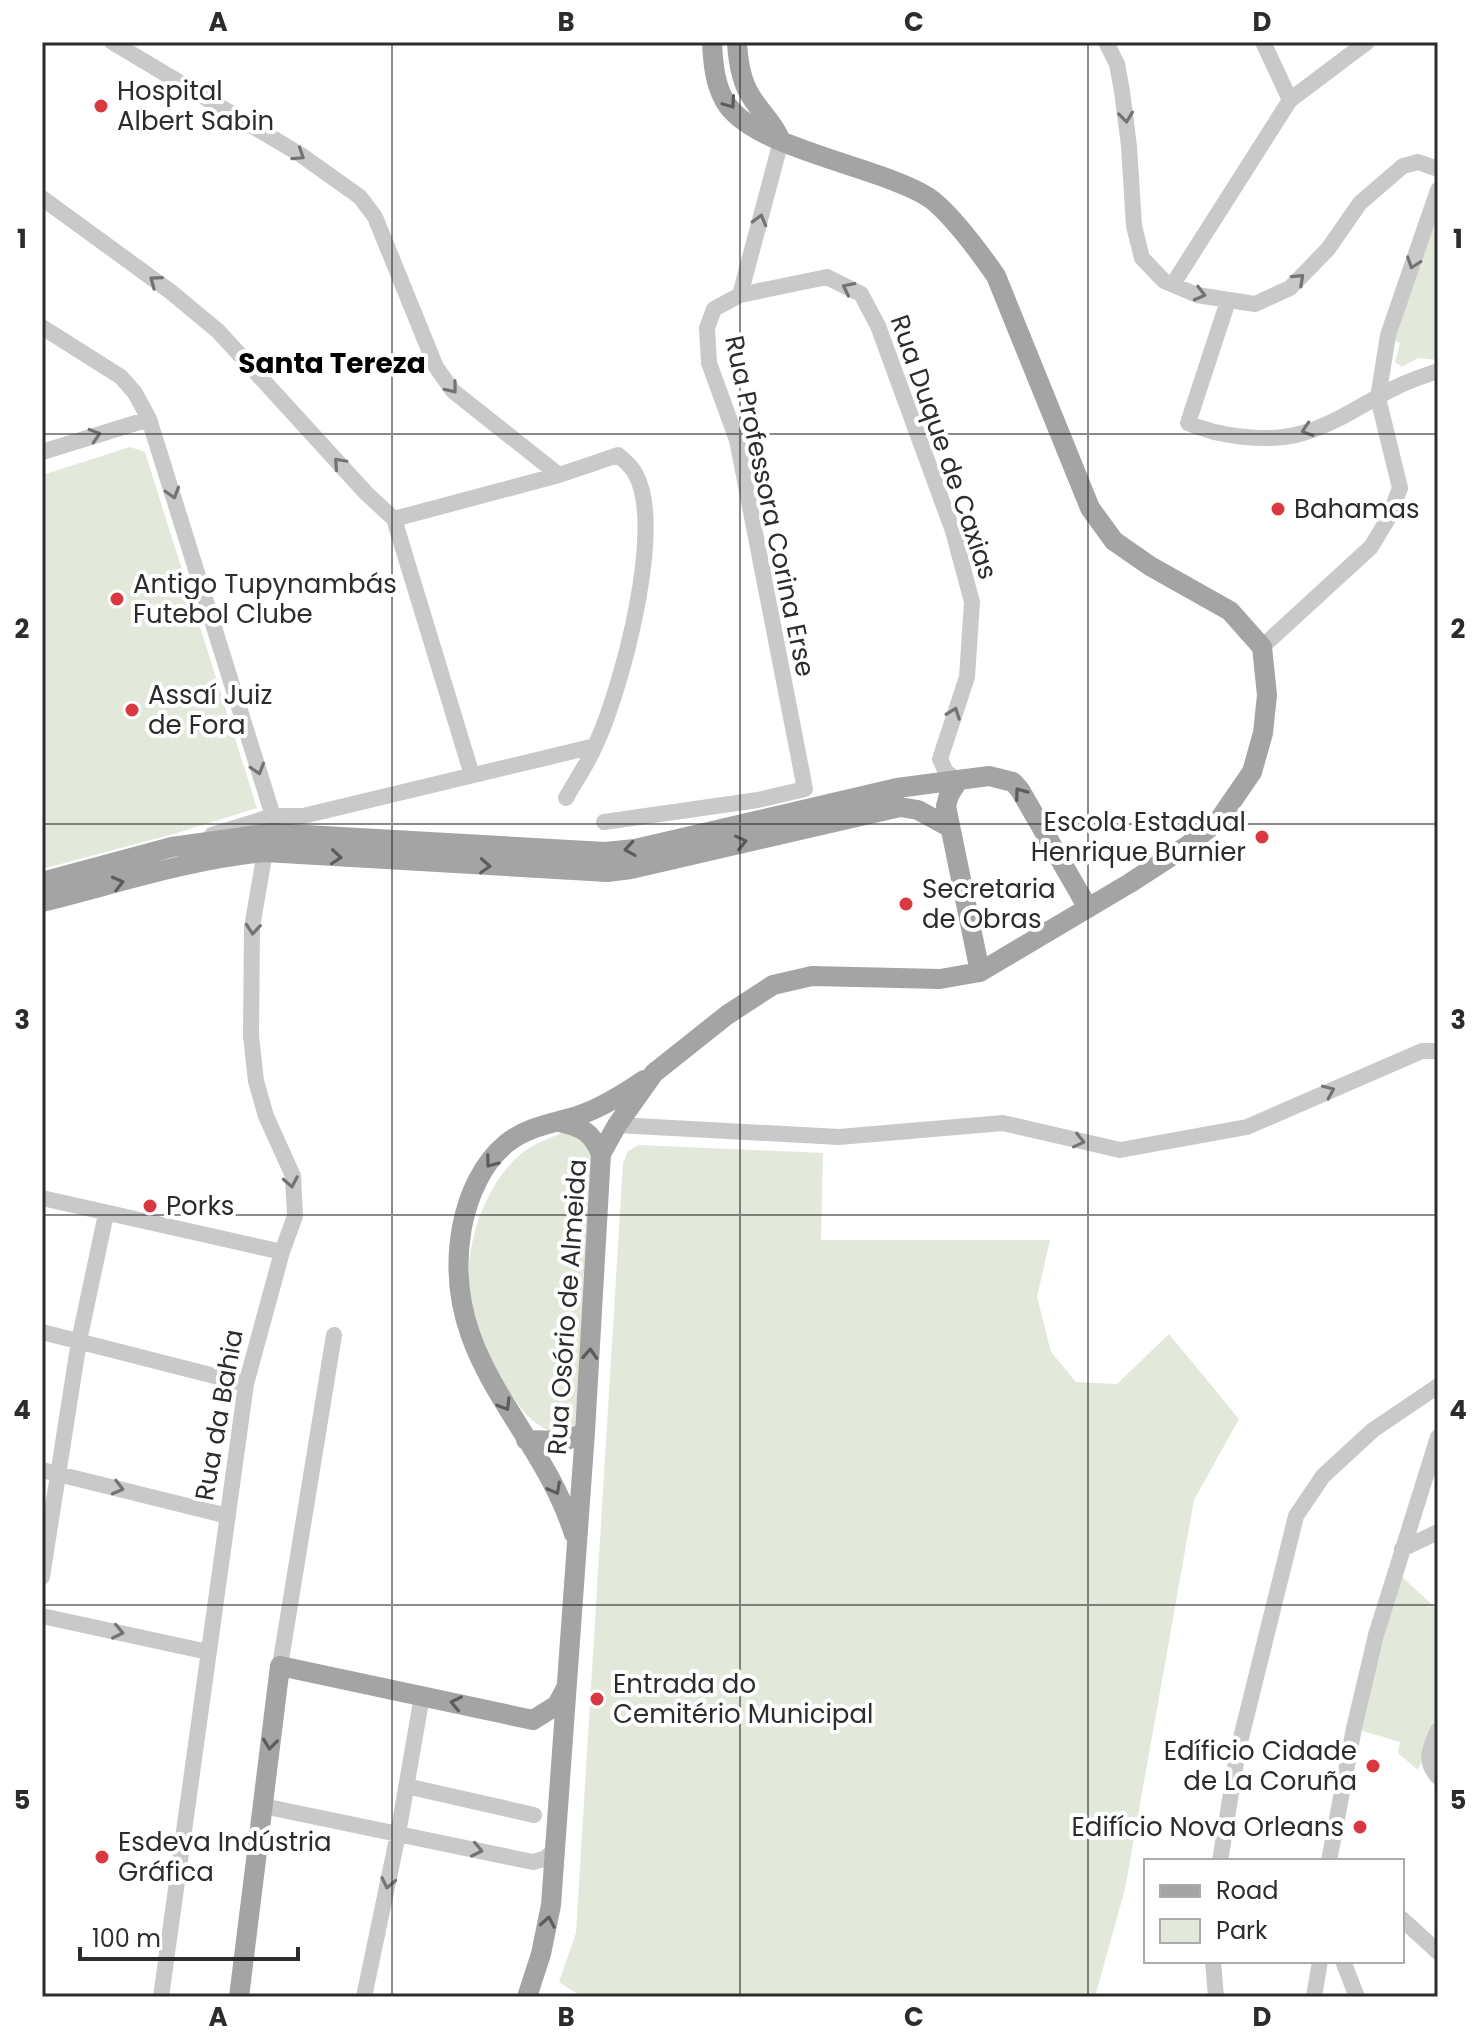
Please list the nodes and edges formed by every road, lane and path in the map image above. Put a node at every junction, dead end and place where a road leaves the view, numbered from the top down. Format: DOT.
graph roads {
  1 [pos="112,42"];
  2 [pos="712,42"];
  3 [pos="737,42"];
  4 [pos="1106,42"];
  5 [pos="1263,42"];
  6 [pos="1367,42"];
  7 [pos="1290,100"];
  8 [pos="781,141"];
  9 [pos="1438,169"];
  10 [pos="1438,190"];
  11 [pos="42,198"];
  12 [pos="1168,282"];
  13 [pos="740,295"];
  14 [pos="1228,301"];
  15 [pos="42,327"];
  16 [pos="1384,359"];
  17 [pos="1438,371"];
  18 [pos="1413,380"];
  19 [pos="1378,398"];
  20 [pos="149,419"];
  21 [pos="42,452"];
  22 [pos="559,475"];
  23 [pos="394,519"];
  24 [pos="1262,647"];
  25 [pos="595,746"];
  26 [pos="472,775"];
  27 [pos="958,781"];
  28 [pos="566,798"];
  29 [pos="899,798"];
  30 [pos="604,822"];
  31 [pos="949,827"];
  32 [pos="270,834"];
  33 [pos="42,897"];
  34 [pos="1088,908"];
  35 [pos="980,972"];
  36 [pos="1438,1051"];
  37 [pos="654,1073"];
  38 [pos="563,1123"];
  39 [pos="617,1125"];
  40 [pos="646,1126"];
  41 [pos="601,1162"];
  42 [pos="42,1198"];
  43 [pos="106,1214"];
  44 [pos="282,1252"];
  45 [pos="42,1332"];
  46 [pos="334,1335"];
  47 [pos="79,1341"];
  48 [pos="246,1384"];
  49 [pos="1438,1386"];
  50 [pos="585,1432"];
  51 [pos="1438,1437"];
  52 [pos="526,1440"];
  53 [pos="50,1471"];
  54 [pos="228,1516"];
  55 [pos="1438,1532"];
  56 [pos="577,1542"];
  57 [pos="1402,1549"];
  58 [pos="42,1577"];
  59 [pos="42,1616"];
  60 [pos="208,1652"];
  61 [pos="280,1666"];
  62 [pos="568,1684"];
  63 [pos="422,1696"];
  64 [pos="533,1720"];
  65 [pos="1438,1730"];
  66 [pos="561,1762"];
  67 [pos="1437,1775"];
  68 [pos="406,1786"];
  69 [pos="263,1806"];
  70 [pos="534,1815"];
  71 [pos="398,1834"];
  72 [pos="555,1850"];
  73 [pos="1220,1859"];
  74 [pos="1329,1859"];
  75 [pos="1404,1921"];
  76 [pos="1438,1952"];
  77 [pos="1213,1963"];
  78 [pos="1320,1963"];
  79 [pos="1344,1963"];
  80 [pos="161,1997"];
  81 [pos="239,1997"];
  82 [pos="364,1997"];
  83 [pos="527,1997"];
  84 [pos="1216,1997"];
  85 [pos="1314,1997"];
  86 [pos="1357,1997"];
  1 -- 22 [label="street, one-way"];
  2 -- 8 [label="main road, one-way"];
  3 -- 8 [label="main road"];
  4 -- 12 [label="street, one-way"];
  5 -- 7 [label="street"];
  6 -- 7 [label="street"];
  7 -- 12 [label="street"];
  13 -- 8 [label="street, one-way"];
  8 -- 24 [label="main road"];
  14 -- 9 [label="street, one-way"];
  10 -- 16 [label="street, one-way"];
  23 -- 11 [label="street, one-way"];
  12 -- 14 [label="street, one-way"];
  27 -- 13 [label="street, Rua Duque de Caxias, one-way"];
  13 -- 30 [label="street, Rua Professora Corina Erse"];
  19 -- 14 [label="street, one-way"];
  15 -- 20 [label="street"];
  16 -- 18 [label="street"];
  16 -- 19 [label="street"];
  17 -- 18 [label="street"];
  18 -- 19 [label="street"];
  19 -- 24 [label="street"];
  21 -- 20 [label="street, one-way"];
  20 -- 32 [label="street, one-way"];
  22 -- 23 [label="street"];
  22 -- 25 [label="street"];
  23 -- 26 [label="street"];
  24 -- 34 [label="main road, Rua Osório de Almeida"];
  25 -- 26 [label="street"];
  25 -- 28 [label="street"];
  26 -- 32 [label="street"];
  27 -- 29 [label="main road"];
  27 -- 31 [label="main road"];
  34 -- 27 [label="main road, one-way"];
  29 -- 31 [label="main road"];
  29 -- 32 [label="main road"];
  31 -- 35 [label="main road"];
  33 -- 32 [label="main road, one-way"];
  32 -- 33 [label="main road"];
  32 -- 44 [label="street, Rua da Bahia, one-way"];
  34 -- 35 [label="main road, Rua Osório de Almeida"];
  35 -- 37 [label="main road, Rua Osório de Almeida"];
  40 -- 36 [label="street, one-way"];
  37 -- 38 [label="main road"];
  37 -- 39 [label="main road, Rua Osório de Almeida"];
  38 -- 39 [label="main road"];
  38 -- 41 [label="main road"];
  38 -- 52 [label="main road, one-way"];
  39 -- 40 [label="street"];
  39 -- 41 [label="main road, Rua Osório de Almeida"];
  40 -- 41 [label="street"];
  50 -- 41 [label="main road, Rua Osório de Almeida, one-way"];
  42 -- 43 [label="street"];
  43 -- 44 [label="street"];
  43 -- 47 [label="street"];
  44 -- 48 [label="street, Rua da Bahia"];
  45 -- 47 [label="street"];
  46 -- 61 [label="street"];
  47 -- 48 [label="street"];
  47 -- 53 [label="street"];
  48 -- 54 [label="street, Rua da Bahia"];
  49 -- 73 [label="street"];
  50 -- 52 [label="main road"];
  50 -- 56 [label="main road, Rua Osório de Almeida"];
  51 -- 57 [label="street"];
  52 -- 56 [label="main road, one-way"];
  53 -- 54 [label="street, one-way"];
  53 -- 58 [label="street"];
  54 -- 60 [label="street, Rua da Bahia"];
  55 -- 57 [label="street"];
  56 -- 62 [label="main road, Rua Osório de Almeida"];
  57 -- 74 [label="street"];
  59 -- 60 [label="street, one-way"];
  60 -- 80 [label="street, Rua da Bahia"];
  61 -- 63 [label="main road"];
  61 -- 69 [label="main road, one-way"];
  62 -- 64 [label="main road"];
  62 -- 66 [label="main road, Rua Osório de Almeida"];
  64 -- 63 [label="main road, one-way"];
  63 -- 68 [label="street"];
  64 -- 66 [label="main road"];
  65 -- 67 [label="street"];
  66 -- 72 [label="main road, Rua Osório de Almeida"];
  68 -- 70 [label="street"];
  68 -- 71 [label="street"];
  69 -- 71 [label="street"];
  69 -- 81 [label="main road"];
  71 -- 72 [label="street, one-way"];
  71 -- 82 [label="street, one-way"];
  83 -- 72 [label="main road, Rua Osório de Almeida, one-way"];
  75 -- 76 [label="street"];
  77 -- 84 [label="street"];
  78 -- 85 [label="street"];
  79 -- 86 [label="street"];
}
